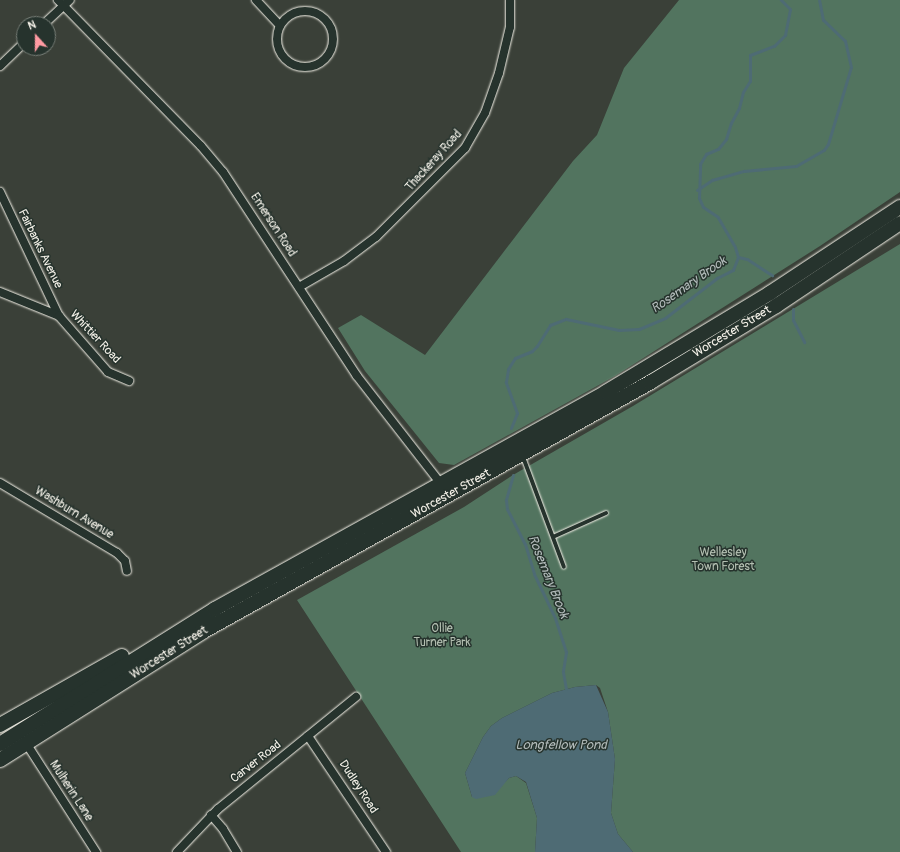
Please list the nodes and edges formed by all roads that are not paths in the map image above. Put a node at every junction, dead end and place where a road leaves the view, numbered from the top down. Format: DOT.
graph roads {
  1 [pos="256,0"];
  2 [pos="510,0"];
  3 [pos="64,2"];
  4 [pos="51,16"];
  5 [pos="280,26"];
  6 [pos="16,51"];
  7 [pos="0,66"];
  8 [pos="0,192"];
  9 [pos="900,207"];
  10 [pos="900,223"];
  11 [pos="299,288"];
  12 [pos="0,292"];
  13 [pos="59,316"];
  14 [pos="129,380"];
  15 [pos="522,455"];
  16 [pos="0,484"];
  17 [pos="441,484"];
  18 [pos="606,512"];
  19 [pos="555,536"];
  20 [pos="564,566"];
  21 [pos="127,571"];
  22 [pos="215,609"];
  23 [pos="356,697"];
  24 [pos="0,725"];
  25 [pos="308,736"];
  26 [pos="26,743"];
  27 [pos="0,744"];
  28 [pos="0,760"];
  29 [pos="211,815"];
  30 [pos="96,852"];
  31 [pos="177,852"];
  32 [pos="237,852"];
  33 [pos="386,852"];
  1 -- 5 [label="street"];
  2 -- 11 [label="street, Thackeray Road"];
  3 -- 4 [label="street"];
  3 -- 11 [label="street, Emerson Road"];
  5 -- 5 [label="street"];
  6 -- 7 [label="street"];
  8 -- 13 [label="street, Fairbanks Avenue"];
  9 -- 17 [label="highway, Worcester Street"];
  10 -- 15 [label="highway, Worcester Street"];
  11 -- 17 [label="street, Emerson Road"];
  12 -- 13 [label="street, Whittier Road"];
  13 -- 14 [label="street, Whittier Road"];
  15 -- 19 [label="lane"];
  15 -- 26 [label="highway, Worcester Street"];
  16 -- 21 [label="street, Washburn Avenue"];
  17 -- 22 [label="highway, Worcester Street"];
  18 -- 19 [label="lane"];
  19 -- 20 [label="lane"];
  22 -- 24 [label="highway"];
  22 -- 27 [label="highway, Worcester Street"];
  23 -- 25 [label="street, Carver Road"];
  25 -- 29 [label="street, Carver Road"];
  25 -- 33 [label="street, Dudley Road"];
  26 -- 28 [label="highway, Worcester Street"];
  26 -- 30 [label="street, Mulherin Lane"];
  29 -- 31 [label="street, Carver Road"];
  29 -- 32 [label="street"];
}
